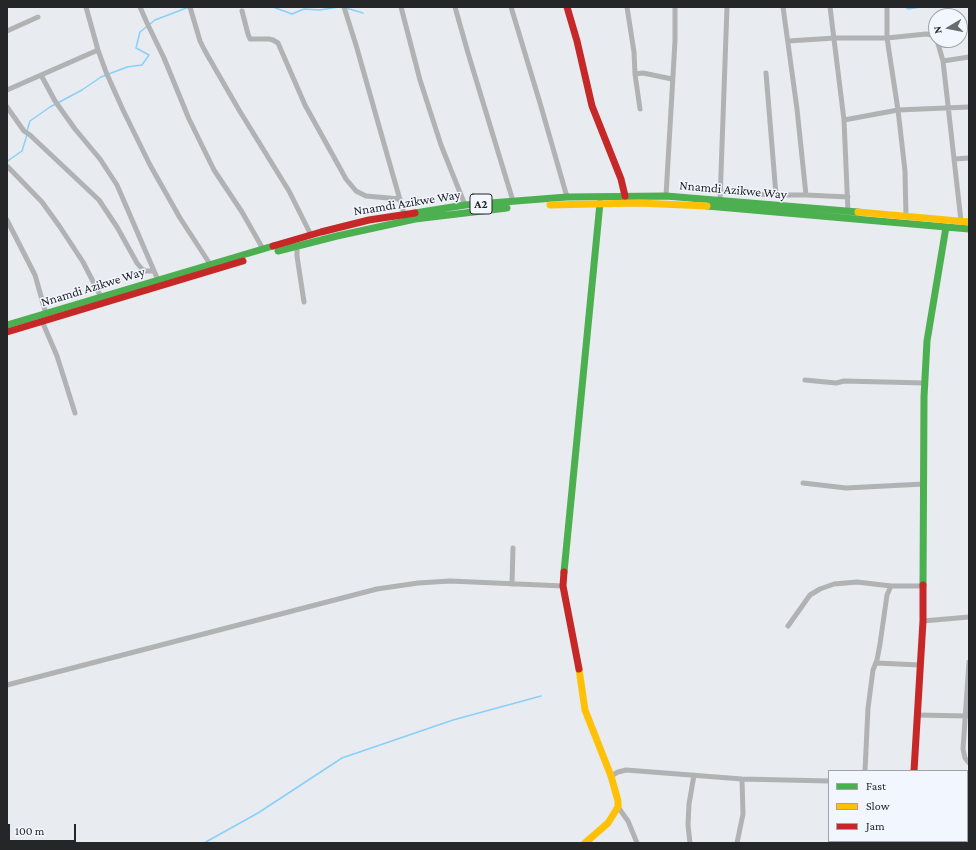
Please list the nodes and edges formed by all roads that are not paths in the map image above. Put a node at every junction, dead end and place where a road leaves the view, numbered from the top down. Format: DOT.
graph roads {
  1 [pos="86,7"];
  2 [pos="140,7"];
  3 [pos="401,7"];
  4 [pos="455,7"];
  5 [pos="511,7"];
  6 [pos="567,7"];
  7 [pos="626,7"];
  8 [pos="675,7"];
  9 [pos="727,7"];
  10 [pos="783,7"];
  11 [pos="830,7"];
  12 [pos="887,7"];
  13 [pos="191,9"];
  14 [pos="345,9"];
  15 [pos="242,11"];
  16 [pos="38,17"];
  17 [pos="7,31"];
  18 [pos="928,34"];
  19 [pos="835,38"];
  20 [pos="887,38"];
  21 [pos="788,41"];
  22 [pos="939,48"];
  23 [pos="98,50"];
  24 [pos="969,58"];
  25 [pos="942,61"];
  26 [pos="766,73"];
  27 [pos="635,74"];
  28 [pos="41,75"];
  29 [pos="672,79"];
  30 [pos="7,90"];
  31 [pos="7,107"];
  32 [pos="969,107"];
  33 [pos="948,108"];
  34 [pos="640,109"];
  35 [pos="898,110"];
  36 [pos="844,120"];
  37 [pos="969,158"];
  38 [pos="954,159"];
  39 [pos="8,168"];
  40 [pos="720,192"];
  41 [pos="776,195"];
  42 [pos="806,195"];
  43 [pos="625,196"];
  44 [pos="666,196"];
  45 [pos="567,197"];
  46 [pos="848,197"];
  47 [pos="400,199"];
  48 [pos="513,201"];
  49 [pos="720,201"];
  50 [pos="600,203"];
  51 [pos="465,205"];
  52 [pos="848,212"];
  53 [pos="404,214"];
  54 [pos="906,217"];
  55 [pos="8,220"];
  56 [pos="965,222"];
  57 [pos="946,227"];
  58 [pos="969,229"];
  59 [pos="311,235"];
  60 [pos="297,246"];
  61 [pos="263,249"];
  62 [pos="210,264"];
  63 [pos="153,271"];
  64 [pos="158,280"];
  65 [pos="101,297"];
  66 [pos="304,302"];
  67 [pos="46,314"];
  68 [pos="42,321"];
  69 [pos="7,325"];
  70 [pos="7,332"];
  71 [pos="805,380"];
  72 [pos="925,383"];
  73 [pos="74,414"];
  74 [pos="803,483"];
  75 [pos="924,484"];
  76 [pos="513,548"];
  77 [pos="512,584"];
  78 [pos="563,586"];
  79 [pos="891,586"];
  80 [pos="923,586"];
  81 [pos="969,617"];
  82 [pos="923,621"];
  83 [pos="788,626"];
  84 [pos="969,662"];
  85 [pos="876,663"];
  86 [pos="920,665"];
  87 [pos="969,666"];
  88 [pos="7,685"];
  89 [pos="917,715"];
  90 [pos="967,716"];
  91 [pos="969,763"];
  92 [pos="865,770"];
  93 [pos="914,770"];
  94 [pos="694,775"];
  95 [pos="611,776"];
  96 [pos="742,779"];
  97 [pos="828,781"];
  98 [pos="618,807"];
  99 [pos="585,843"];
  100 [pos="637,843"];
  101 [pos="690,843"];
  102 [pos="737,843"];
  1 -- 23 [label="street"];
  2 -- 61 [label="street"];
  3 -- 51 [label="street"];
  4 -- 48 [label="street"];
  5 -- 45 [label="street"];
  6 -- 43 [label="main road"];
  7 -- 27 [label="street"];
  8 -- 29 [label="street"];
  9 -- 40 [label="street"];
  10 -- 21 [label="street"];
  11 -- 19 [label="street"];
  12 -- 20 [label="street"];
  13 -- 59 [label="street"];
  14 -- 47 [label="street"];
  15 -- 47 [label="street"];
  16 -- 17 [label="street"];
  18 -- 20 [label="street"];
  19 -- 20 [label="street"];
  19 -- 21 [label="street"];
  19 -- 36 [label="street"];
  20 -- 35 [label="street"];
  21 -- 42 [label="street"];
  22 -- 25 [label="street"];
  23 -- 28 [label="street"];
  23 -- 62 [label="street"];
  24 -- 25 [label="street"];
  25 -- 33 [label="street"];
  26 -- 41 [label="street"];
  27 -- 29 [label="street"];
  27 -- 34 [label="street"];
  28 -- 30 [label="street"];
  28 -- 63 [label="street"];
  29 -- 44 [label="street"];
  31 -- 63 [label="street"];
  32 -- 33 [label="street"];
  33 -- 35 [label="street"];
  33 -- 38 [label="street"];
  35 -- 36 [label="street"];
  35 -- 54 [label="street"];
  36 -- 46 [label="street"];
  37 -- 38 [label="street"];
  38 -- 56 [label="street"];
  39 -- 65 [label="street"];
  40 -- 41 [label="street"];
  40 -- 49 [label="street"];
  41 -- 42 [label="street"];
  42 -- 46 [label="street"];
  43 -- 44 [label="main road, Nnamdi Azikwe Way / A2"];
  43 -- 45 [label="main road, Nnamdi Azikwe Way / A2"];
  44 -- 49 [label="main road, Nnamdi Azikwe Way / A2"];
  45 -- 48 [label="main road, Nnamdi Azikwe Way / A2"];
  46 -- 52 [label="street"];
  47 -- 53 [label="street"];
  48 -- 51 [label="main road, Nnamdi Azikwe Way / A2"];
  49 -- 52 [label="main road, Nnamdi Azikwe Way / A2"];
  50 -- 57 [label="main road, Nnamdi Azikwe Way / A2"];
  50 -- 60 [label="main road, Nnamdi Azikwe Way / A2"];
  50 -- 78 [label="main road"];
  51 -- 53 [label="main road, Nnamdi Azikwe Way / A2"];
  52 -- 54 [label="main road, Nnamdi Azikwe Way / A2"];
  53 -- 59 [label="main road, Nnamdi Azikwe Way / A2"];
  54 -- 56 [label="main road, Nnamdi Azikwe Way / A2"];
  55 -- 67 [label="street"];
  57 -- 58 [label="main road, Nnamdi Azikwe Way / A2"];
  57 -- 72 [label="main road"];
  59 -- 61 [label="main road, Nnamdi Azikwe Way / A2"];
  60 -- 66 [label="street"];
  60 -- 68 [label="main road, Nnamdi Azikwe Way / A2"];
  61 -- 62 [label="main road, Nnamdi Azikwe Way / A2"];
  62 -- 64 [label="main road, Nnamdi Azikwe Way / A2"];
  63 -- 64 [label="street"];
  64 -- 65 [label="main road, Nnamdi Azikwe Way / A2"];
  65 -- 67 [label="main road, Nnamdi Azikwe Way / A2"];
  67 -- 69 [label="main road, Nnamdi Azikwe Way / A2"];
  68 -- 70 [label="main road, Nnamdi Azikwe Way / A2"];
  68 -- 73 [label="street"];
  71 -- 72 [label="street"];
  72 -- 75 [label="main road"];
  74 -- 75 [label="street"];
  75 -- 80 [label="main road"];
  76 -- 77 [label="street"];
  77 -- 78 [label="street"];
  77 -- 88 [label="street"];
  78 -- 95 [label="main road"];
  79 -- 80 [label="street"];
  79 -- 83 [label="street"];
  79 -- 85 [label="street"];
  80 -- 82 [label="main road"];
  81 -- 82 [label="street"];
  82 -- 86 [label="main road"];
  84 -- 87 [label="street"];
  85 -- 86 [label="street"];
  85 -- 92 [label="street"];
  86 -- 89 [label="main road"];
  87 -- 90 [label="street"];
  89 -- 90 [label="street"];
  89 -- 93 [label="main road"];
  90 -- 91 [label="street"];
  94 -- 95 [label="street"];
  94 -- 96 [label="street"];
  94 -- 101 [label="street"];
  95 -- 98 [label="main road"];
  96 -- 97 [label="street"];
  96 -- 102 [label="street"];
  98 -- 99 [label="main road"];
  98 -- 100 [label="street"];
}
